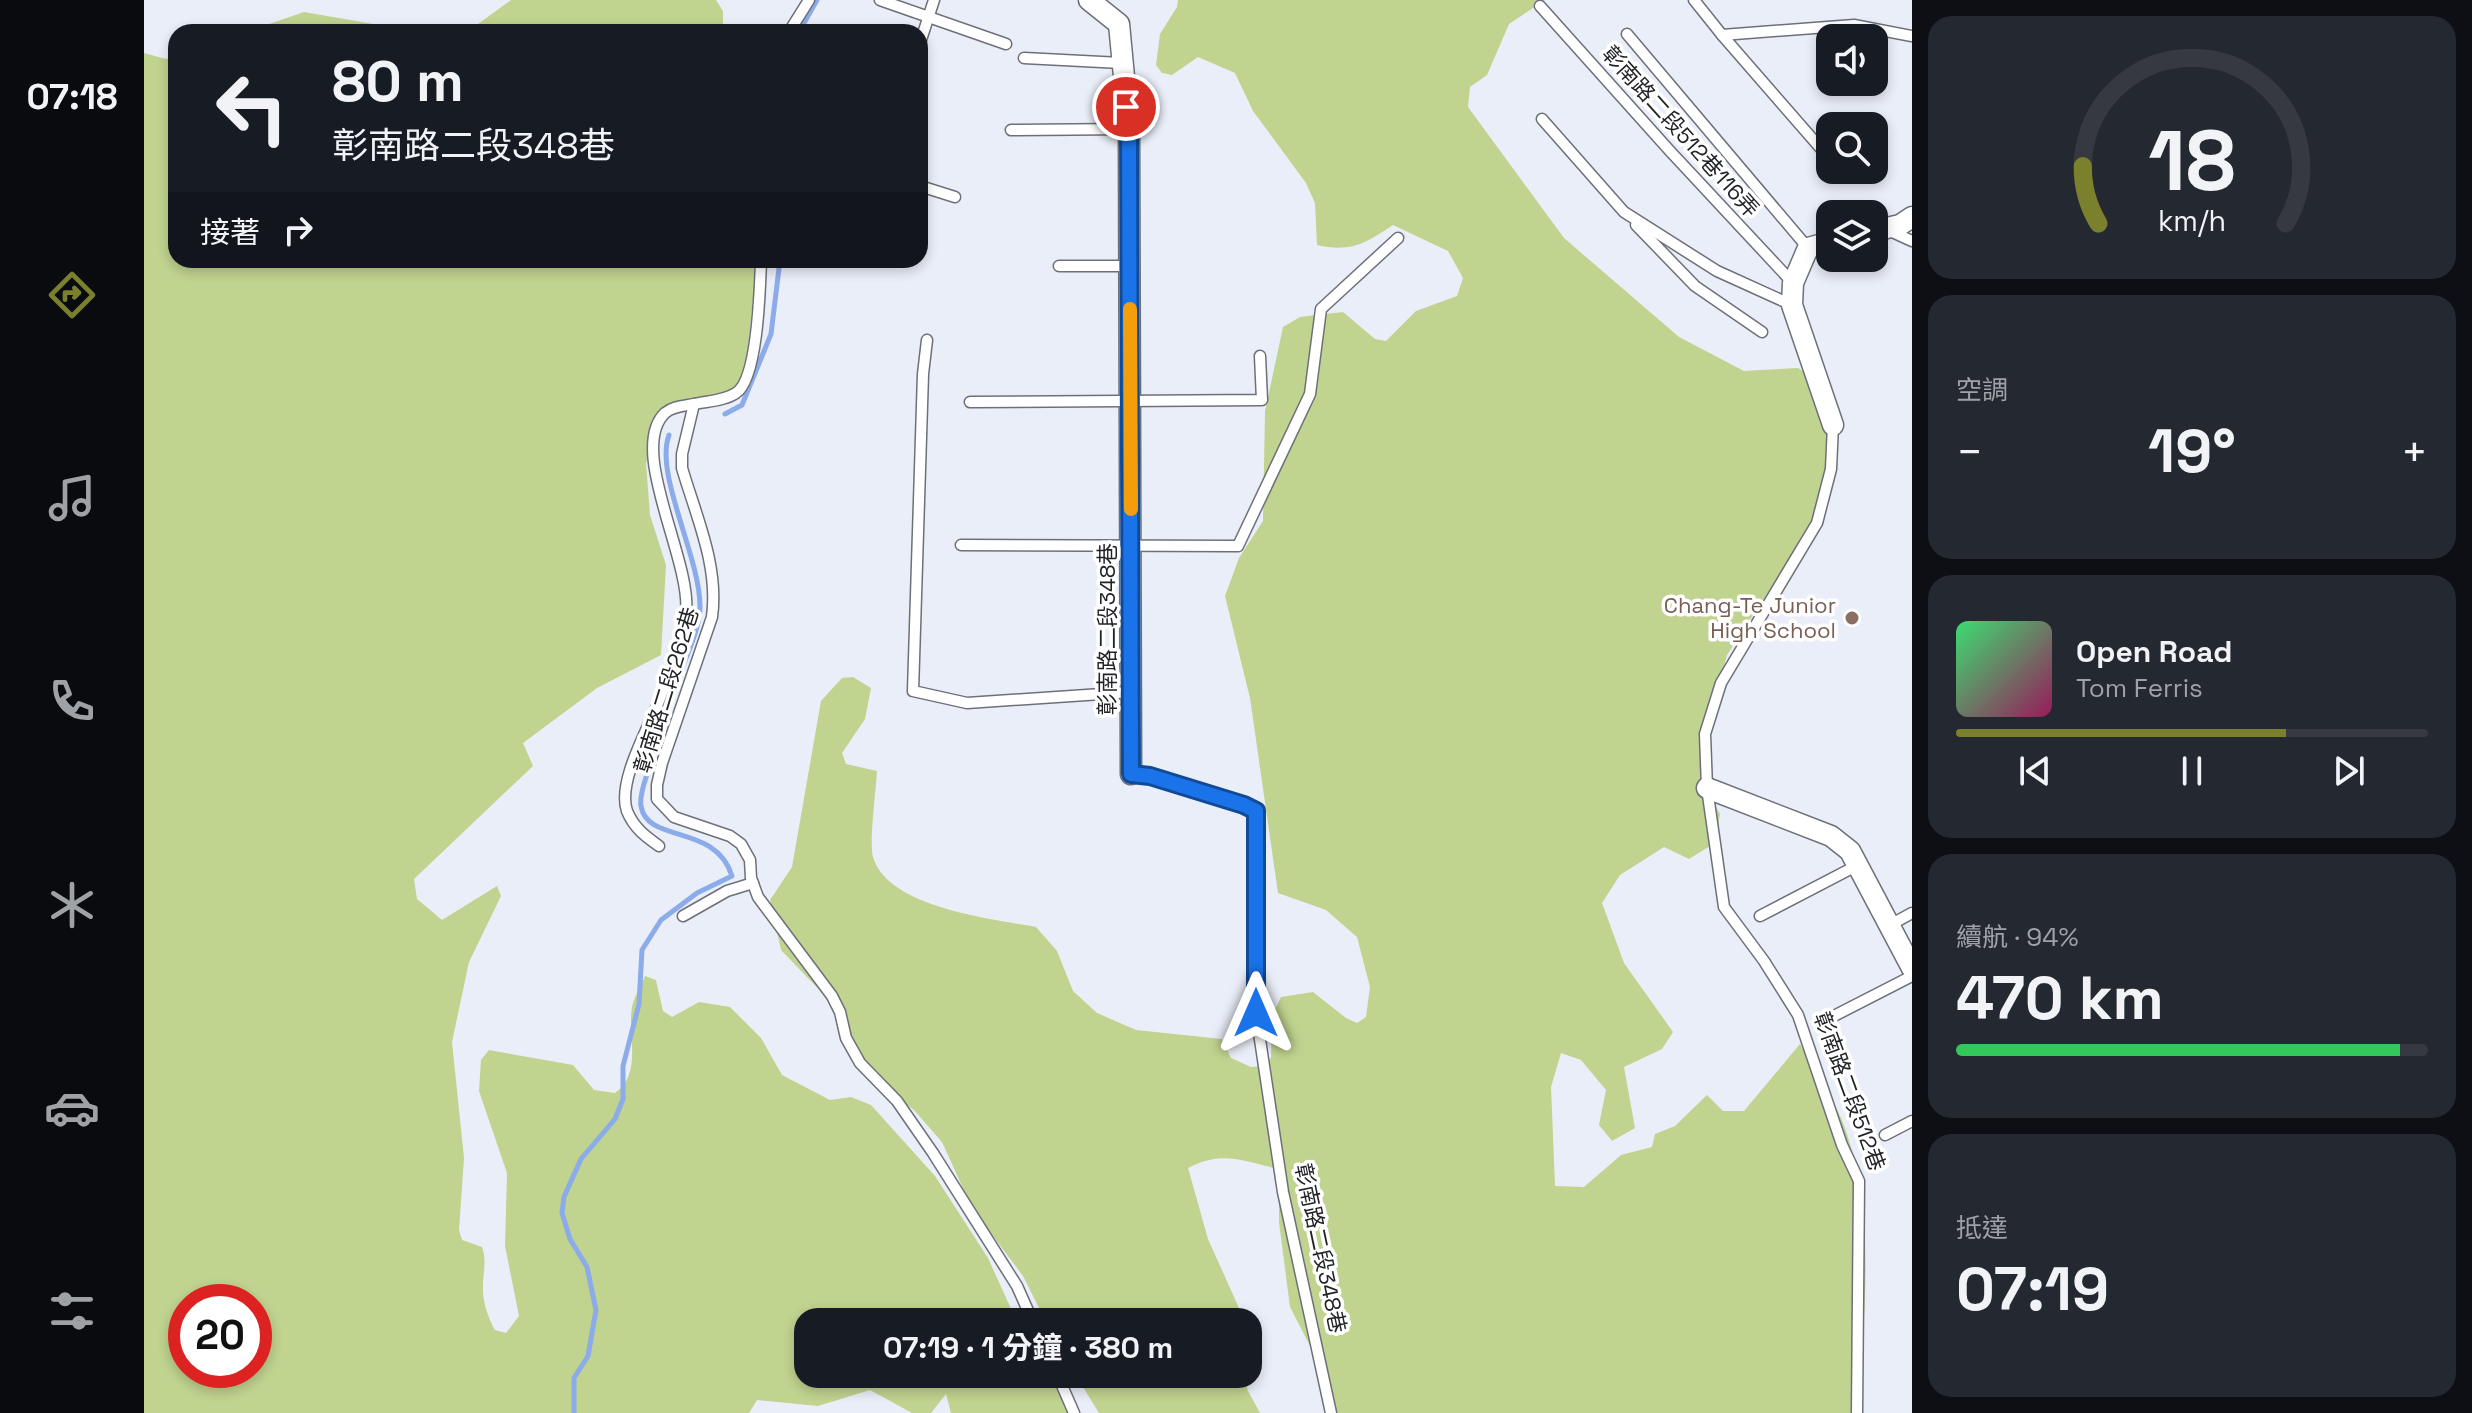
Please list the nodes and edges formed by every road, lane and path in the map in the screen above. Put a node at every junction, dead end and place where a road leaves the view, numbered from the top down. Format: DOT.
graph roads {
  1 [pos="809,0"];
  2 [pos="880,0"];
  3 [pos="934,0"];
  4 [pos="1089,0"];
  5 [pos="1694,0"];
  6 [pos="1540,6"];
  7 [pos="928,17"];
  8 [pos="794,24"];
  9 [pos="926,24"];
  10 [pos="1627,34"];
  11 [pos="1722,35"];
  12 [pos="1912,36"];
  13 [pos="1006,44"];
  14 [pos="1024,58"];
  15 [pos="1121,63"];
  16 [pos="1542,119"];
  17 [pos="1129,129"];
  18 [pos="1011,130"];
  19 [pos="1816,143"];
  20 [pos="928,189"];
  21 [pos="955,197"];
  22 [pos="1624,212"];
  23 [pos="1912,217"];
  24 [pos="1888,227"];
  25 [pos="1888,232"];
  26 [pos="1398,238"];
  27 [pos="1912,241"];
  28 [pos="1816,246"];
  29 [pos="1808,248"];
  30 [pos="1059,266"];
  31 [pos="1130,266"];
  32 [pos="760,268"];
  33 [pos="1793,283"];
  34 [pos="1792,305"];
  35 [pos="1762,332"];
  36 [pos="927,340"];
  37 [pos="1260,356"];
  38 [pos="1130,400"];
  39 [pos="970,402"];
  40 [pos="694,404"];
  41 [pos="1833,425"];
  42 [pos="1131,544"];
  43 [pos="961,545"];
  44 [pos="1131,692"];
  45 [pos="1131,774"];
  46 [pos="1707,788"];
  47 [pos="659,846"];
  48 [pos="1858,865"];
  49 [pos="753,883"];
  50 [pos="1912,913"];
  51 [pos="683,916"];
  52 [pos="1760,916"];
  53 [pos="1890,925"];
  54 [pos="1912,968"];
  55 [pos="1912,976"];
  56 [pos="1828,1019"];
  57 [pos="1912,1121"];
  58 [pos="1885,1135"];
  59 [pos="1027,1308"];
  60 [pos="1063,1388"];
  61 [pos="1074,1413"];
  62 [pos="1331,1413"];
  63 [pos="1857,1413"];
  1 -- 8 [label="lane"];
  2 -- 7 [label="lane"];
  3 -- 7 [label="lane"];
  4 -- 15 [label="street, 彰南路二段348巷"];
  5 -- 11 [label="lane"];
  6 -- 33 [label="lane, 彰南路二段512巷116弄"];
  7 -- 9 [label="lane"];
  7 -- 13 [label="lane"];
  10 -- 29 [label="lane"];
  11 -- 12 [label="lane"];
  11 -- 19 [label="lane"];
  14 -- 15 [label="lane"];
  15 -- 17 [label="street, 彰南路二段348巷"];
  16 -- 22 [label="lane"];
  17 -- 18 [label="lane"];
  17 -- 31 [label="street, 彰南路二段348巷"];
  20 -- 21 [label="lane"];
  22 -- 34 [label="lane"];
  22 -- 35 [label="lane"];
  23 -- 24 [label="street"];
  25 -- 27 [label="lane"];
  26 -- 42 [label="lane"];
  28 -- 29 [label="street"];
  29 -- 33 [label="street, 彰南路二段512巷"];
  30 -- 31 [label="lane"];
  31 -- 38 [label="street, 彰南路二段348巷"];
  32 -- 40 [label="lane"];
  33 -- 34 [label="street, 彰南路二段512巷"];
  34 -- 41 [label="street, 彰南路二段512巷"];
  36 -- 44 [label="lane"];
  37 -- 38 [label="lane"];
  38 -- 39 [label="lane"];
  38 -- 42 [label="street, 彰南路二段348巷"];
  40 -- 47 [label="lane"];
  40 -- 49 [label="lane, 彰南路二段262巷"];
  41 -- 46 [label="lane, 彰南路二段512巷"];
  42 -- 43 [label="lane"];
  42 -- 44 [label="street, 彰南路二段348巷"];
  44 -- 45 [label="street, 彰南路二段348巷"];
  45 -- 62 [label="lane, 彰南路二段348巷"];
  46 -- 48 [label="street"];
  46 -- 63 [label="lane, 彰南路二段512巷"];
  48 -- 52 [label="lane"];
  48 -- 53 [label="street"];
  49 -- 51 [label="lane"];
  49 -- 59 [label="lane, 彰南路二段262巷"];
  50 -- 53 [label="lane"];
  53 -- 54 [label="street"];
  55 -- 56 [label="lane"];
  57 -- 58 [label="lane"];
  60 -- 61 [label="lane"];
}
